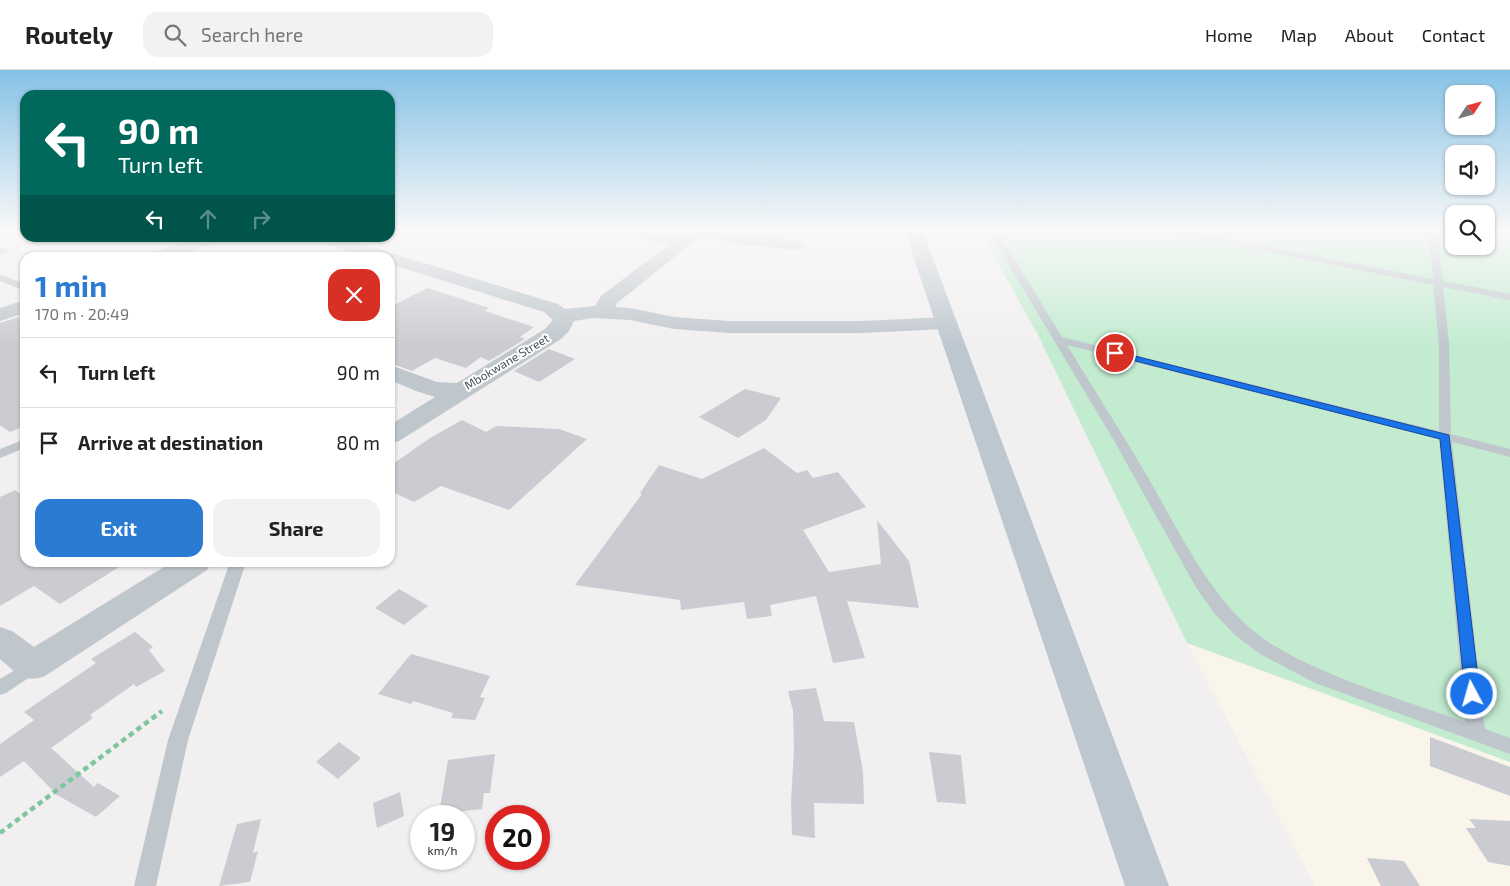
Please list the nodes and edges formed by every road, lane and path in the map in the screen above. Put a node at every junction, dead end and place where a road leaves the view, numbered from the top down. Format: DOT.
graph roads {
  1 [pos="428,270"];
  2 [pos="647,270"];
  3 [pos="927,270"];
  4 [pos="1015,270"];
  5 [pos="1369,270"];
  6 [pos="1438,270"];
  7 [pos="0,277"];
  8 [pos="1440,284"];
  9 [pos="20,286"];
  10 [pos="1510,297"];
  11 [pos="20,308"];
  12 [pos="602,313"];
  13 [pos="0,315"];
  14 [pos="562,316"];
  15 [pos="946,323"];
  16 [pos="1059,340"];
  17 [pos="395,374"];
  18 [pos="460,390"];
  19 [pos="395,433"];
  20 [pos="1446,437"];
  21 [pos="20,445"];
  22 [pos="1510,453"];
  23 [pos="0,454"];
  24 [pos="188,567"];
  25 [pos="236,567"];
  26 [pos="0,640"];
  27 [pos="34,666"];
  28 [pos="196,686"];
  29 [pos="0,688"];
  30 [pos="1476,734"];
  31 [pos="1510,746"];
  32 [pos="0,833"];
  33 [pos="145,886"];
  34 [pos="1147,886"];
  1 -- 14 [label="street"];
  2 -- 12 [label="street"];
  3 -- 15 [label="main road"];
  4 -- 16 [label="lane"];
  5 -- 8 [label="lane"];
  6 -- 8 [label="lane"];
  7 -- 9 [label="lane"];
  8 -- 10 [label="lane"];
  8 -- 20 [label="lane"];
  11 -- 13 [label="street"];
  12 -- 14 [label="street"];
  12 -- 15 [label="street"];
  14 -- 18 [label="street, Mbokwane Street"];
  15 -- 34 [label="main road"];
  16 -- 20 [label="lane"];
  16 -- 30 [label="lane"];
  17 -- 18 [label="street"];
  18 -- 19 [label="street, Mbokwane Street"];
  20 -- 22 [label="lane"];
  20 -- 30 [label="lane"];
  21 -- 23 [label="lane"];
  24 -- 27 [label="street"];
  25 -- 28 [label="lane"];
  26 -- 27 [label="street"];
  27 -- 29 [label="lane"];
  28 -- 32 [label="path"];
  28 -- 33 [label="lane"];
  30 -- 31 [label="lane"];
}
